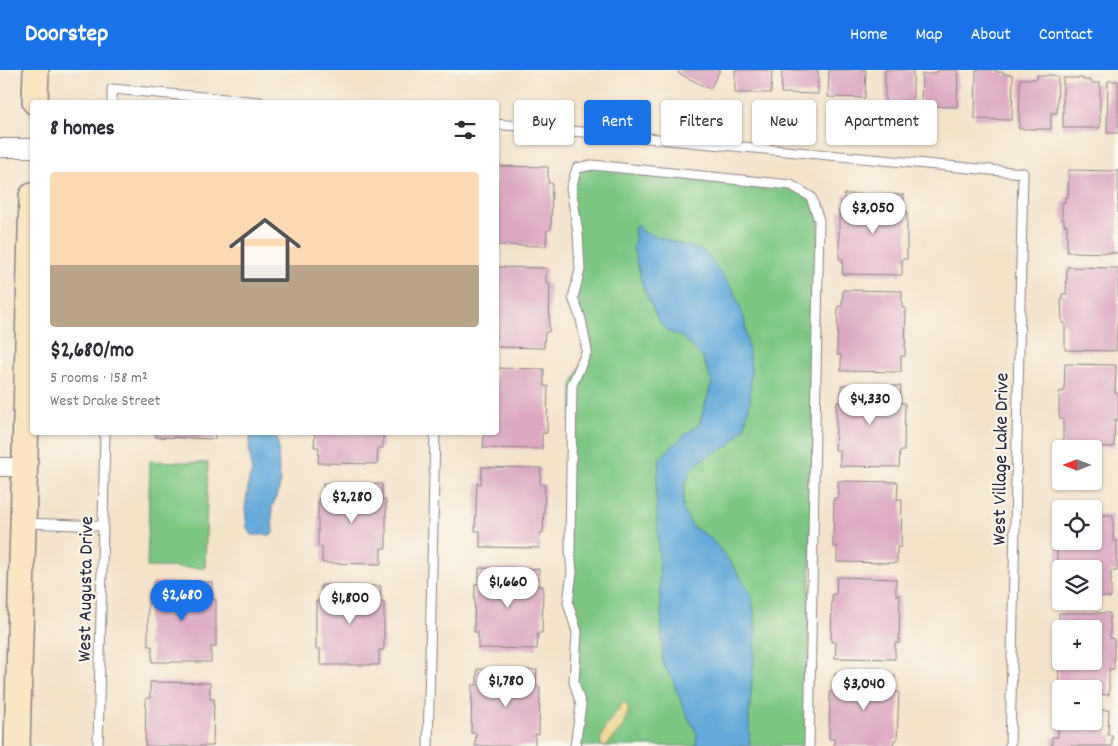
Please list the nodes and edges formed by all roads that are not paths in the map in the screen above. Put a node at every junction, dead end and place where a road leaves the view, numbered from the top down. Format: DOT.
graph roads {
  1 [pos="36,70"];
  2 [pos="35,100"];
  3 [pos="112,100"];
  4 [pos="237,100"];
  5 [pos="499,124"];
  6 [pos="0,148"];
  7 [pos="30,148"];
  8 [pos="30,273"];
  9 [pos="105,435"];
  10 [pos="435,435"];
  11 [pos="0,467"];
  12 [pos="25,467"];
  13 [pos="23,523"];
  14 [pos="102,526"];
  15 [pos="17,746"];
  16 [pos="98,746"];
  17 [pos="428,746"];
  18 [pos="575,746"];
  19 [pos="809,746"];
  20 [pos="1010,746"];
  1 -- 2 [label="street"];
  3 -- 4 [label="lane"];
  5 -- 20 [label="lane, West Village Lake Drive"];
  6 -- 7 [label="street"];
  8 -- 12 [label="street"];
  9 -- 14 [label="lane, West Augusta Drive"];
  10 -- 17 [label="lane"];
  11 -- 12 [label="street"];
  12 -- 13 [label="street"];
  13 -- 14 [label="lane"];
  13 -- 15 [label="street"];
  14 -- 16 [label="lane, West Augusta Drive"];
  18 -- 19 [label="lane"];
}
